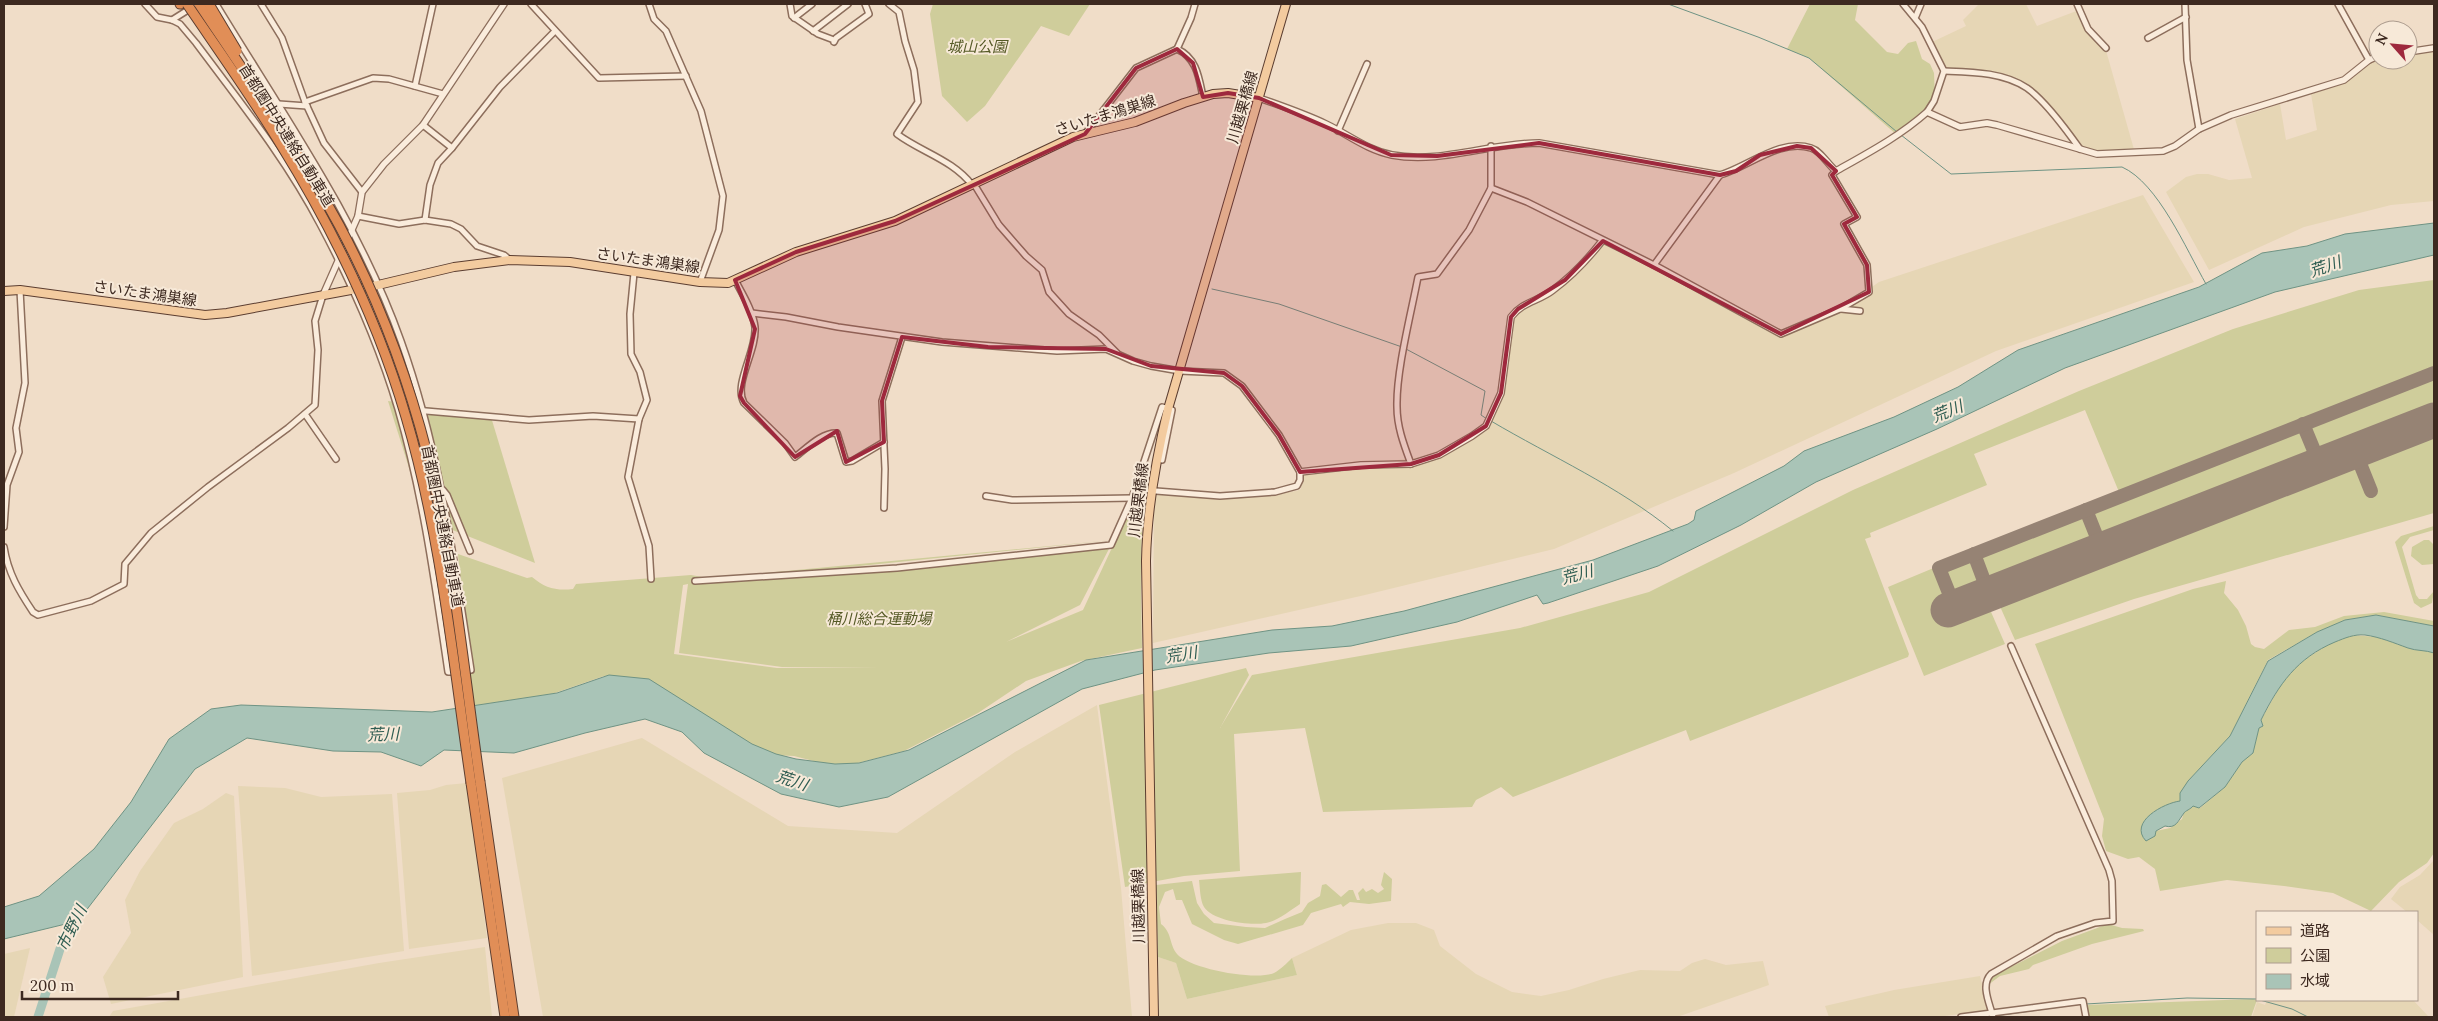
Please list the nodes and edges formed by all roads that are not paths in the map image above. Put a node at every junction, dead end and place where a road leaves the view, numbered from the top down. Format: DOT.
graph roads {
  1 [pos="145,4"];
  2 [pos="183,4"];
  3 [pos="198,4"];
  4 [pos="209,4"];
  5 [pos="216,4"];
  6 [pos="261,4"];
  7 [pos="433,4"];
  8 [pos="504,4"];
  9 [pos="531,4"];
  10 [pos="649,4"];
  11 [pos="790,4"];
  12 [pos="812,4"];
  13 [pos="848,4"];
  14 [pos="865,4"];
  15 [pos="889,4"];
  16 [pos="1195,4"];
  17 [pos="1286,4"];
  18 [pos="1903,4"];
  19 [pos="1921,4"];
  20 [pos="2077,4"];
  21 [pos="2185,4"];
  22 [pos="2338,4"];
  23 [pos="1916,16"];
  24 [pos="2186,17"];
  25 [pos="794,18"];
  26 [pos="172,20"];
  27 [pos="555,31"];
  28 [pos="813,31"];
  29 [pos="2148,38"];
  30 [pos="2106,48"];
  31 [pos="2434,48"];
  32 [pos="1177,49"];
  33 [pos="2418,50"];
  34 [pos="2368,58"];
  35 [pos="2368,61"];
  36 [pos="1367,64"];
  37 [pos="1944,71"];
  38 [pos="686,76"];
  39 [pos="415,86"];
  40 [pos="443,94"];
  41 [pos="1203,97"];
  42 [pos="1259,98"];
  43 [pos="240,102"];
  44 [pos="279,104"];
  45 [pos="306,104"];
  46 [pos="1927,112"];
  47 [pos="424,125"];
  48 [pos="2199,129"];
  49 [pos="1338,131"];
  50 [pos="1085,134"];
  51 [pos="1491,146"];
  52 [pos="452,148"];
  53 [pos="2080,149"];
  54 [pos="298,153"];
  55 [pos="1836,171"];
  56 [pos="1720,175"];
  57 [pos="973,184"];
  58 [pos="1491,188"];
  59 [pos="362,192"];
  60 [pos="358,216"];
  61 [pos="425,220"];
  62 [pos="352,232"];
  63 [pos="1602,241"];
  64 [pos="338,260"];
  65 [pos="510,260"];
  66 [pos="1654,265"];
  67 [pos="634,274"];
  68 [pos="735,280"];
  69 [pos="700,282"];
  70 [pos="378,285"];
  71 [pos="20,290"];
  72 [pos="351,290"];
  73 [pos="4,291"];
  74 [pos="323,295"];
  75 [pos="1840,309"];
  76 [pos="1860,311"];
  77 [pos="752,313"];
  78 [pos="902,337"];
  79 [pos="1117,353"];
  80 [pos="1180,371"];
  81 [pos="398,408"];
  82 [pos="1168,408"];
  83 [pos="423,411"];
  84 [pos="305,414"];
  85 [pos="639,419"];
  86 [pos="884,442"];
  87 [pos="336,459"];
  88 [pos="1162,460"];
  89 [pos="1411,464"];
  90 [pos="1300,472"];
  91 [pos="1136,489"];
  92 [pos="442,490"];
  93 [pos="1146,490"];
  94 [pos="1156,491"];
  95 [pos="986,496"];
  96 [pos="1132,498"];
  97 [pos="884,508"];
  98 [pos="4,527"];
  99 [pos="4,547"];
  100 [pos="470,551"];
  101 [pos="651,579"];
  102 [pos="695,581"];
  103 [pos="459,592"];
  104 [pos="436,598"];
  105 [pos="2011,646"];
  106 [pos="1993,1015"];
  107 [pos="505,1017"];
  108 [pos="514,1017"];
  109 [pos="1154,1017"];
  110 [pos="1961,1017"];
  111 [pos="2086,1017"];
  1 -- 26 [label="street"];
  2 -- 107 [label="highway, 首都圏中央連絡自動車道, bridge"];
  3 -- 26 [label="street"];
  3 -- 54 [label="highway, 首都圏中央連絡自動車道, bridge"];
  4 -- 54 [label="highway, bridge"];
  5 -- 44 [label="street"];
  6 -- 45 [label="street"];
  7 -- 39 [label="street"];
  8 -- 40 [label="street"];
  9 -- 27 [label="street"];
  10 -- 38 [label="street"];
  11 -- 25 [label="street"];
  12 -- 25 [label="street"];
  13 -- 28 [label="street"];
  14 -- 28 [label="street"];
  15 -- 57 [label="street"];
  16 -- 32 [label="street"];
  17 -- 42 [label="main road, 川越栗橋線"];
  18 -- 23 [label="street"];
  19 -- 23 [label="street"];
  20 -- 30 [label="street"];
  21 -- 24 [label="street"];
  22 -- 34 [label="street"];
  23 -- 37 [label="street"];
  24 -- 29 [label="street"];
  24 -- 48 [label="street"];
  25 -- 28 [label="street"];
  26 -- 43 [label="street"];
  27 -- 38 [label="street"];
  27 -- 52 [label="street"];
  31 -- 33 [label="street"];
  32 -- 41 [label="street"];
  32 -- 50 [label="street"];
  35 -- 48 [label="street"];
  36 -- 49 [label="street"];
  37 -- 46 [label="street"];
  37 -- 53 [label="street"];
  38 -- 69 [label="street"];
  39 -- 40 [label="street"];
  39 -- 45 [label="street"];
  40 -- 47 [label="street"];
  41 -- 42 [label="main road, さいたま鴻巣線"];
  41 -- 50 [label="main road, さいたま鴻巣線"];
  42 -- 49 [label="street"];
  42 -- 80 [label="main road, 川越栗橋線"];
  43 -- 44 [label="street"];
  43 -- 64 [label="street"];
  44 -- 45 [label="street"];
  44 -- 62 [label="street"];
  45 -- 59 [label="street"];
  46 -- 53 [label="street"];
  46 -- 55 [label="street"];
  47 -- 52 [label="street"];
  47 -- 59 [label="street"];
  48 -- 53 [label="street"];
  49 -- 51 [label="street"];
  50 -- 57 [label="main road, さいたま鴻巣線"];
  51 -- 56 [label="street"];
  51 -- 58 [label="street"];
  52 -- 61 [label="street"];
  54 -- 108 [label="highway, 首都圏中央連絡自動車道, bridge"];
  55 -- 56 [label="street"];
  55 -- 75 [label="street"];
  56 -- 66 [label="street"];
  57 -- 68 [label="main road, さいたま鴻巣線"];
  57 -- 79 [label="street"];
  58 -- 63 [label="street"];
  58 -- 89 [label="street"];
  59 -- 60 [label="street"];
  60 -- 61 [label="street"];
  60 -- 62 [label="street"];
  61 -- 65 [label="street"];
  62 -- 64 [label="street"];
  62 -- 70 [label="street"];
  63 -- 66 [label="street"];
  63 -- 89 [label="street"];
  64 -- 72 [label="street"];
  64 -- 74 [label="street"];
  65 -- 67 [label="main road, さいたま鴻巣線"];
  65 -- 70 [label="main road, さいたま鴻巣線"];
  66 -- 75 [label="street"];
  67 -- 69 [label="main road, さいたま鴻巣線"];
  67 -- 85 [label="street"];
  68 -- 69 [label="main road, さいたま鴻巣線"];
  68 -- 77 [label="street"];
  70 -- 72 [label="main road, さいたま鴻巣線"];
  70 -- 83 [label="street"];
  71 -- 73 [label="main road, さいたま鴻巣線"];
  71 -- 74 [label="main road, さいたま鴻巣線"];
  71 -- 98 [label="street"];
  72 -- 74 [label="main road, さいたま鴻巣線"];
  72 -- 81 [label="street"];
  74 -- 84 [label="street"];
  75 -- 76 [label="street"];
  77 -- 78 [label="street"];
  77 -- 86 [label="street"];
  78 -- 79 [label="street"];
  78 -- 86 [label="street"];
  79 -- 80 [label="street"];
  80 -- 82 [label="main road, 川越栗橋線"];
  80 -- 90 [label="street"];
  81 -- 83 [label="street"];
  81 -- 104 [label="street"];
  82 -- 88 [label="street"];
  82 -- 91 [label="street"];
  82 -- 109 [label="main road, 川越栗橋線"];
  83 -- 85 [label="street"];
  83 -- 92 [label="street"];
  84 -- 87 [label="street"];
  84 -- 99 [label="street"];
  85 -- 101 [label="street"];
  86 -- 97 [label="street"];
  89 -- 90 [label="street"];
  90 -- 94 [label="street"];
  91 -- 93 [label="street"];
  91 -- 96 [label="street"];
  92 -- 100 [label="street"];
  92 -- 103 [label="street"];
  95 -- 96 [label="street"];
  96 -- 102 [label="street"];
  103 -- 104 [label="street"];
  103 -- 104 [label="street"];
  105 -- 106 [label="street"];
  106 -- 110 [label="street"];
  106 -- 111 [label="street"];
}
